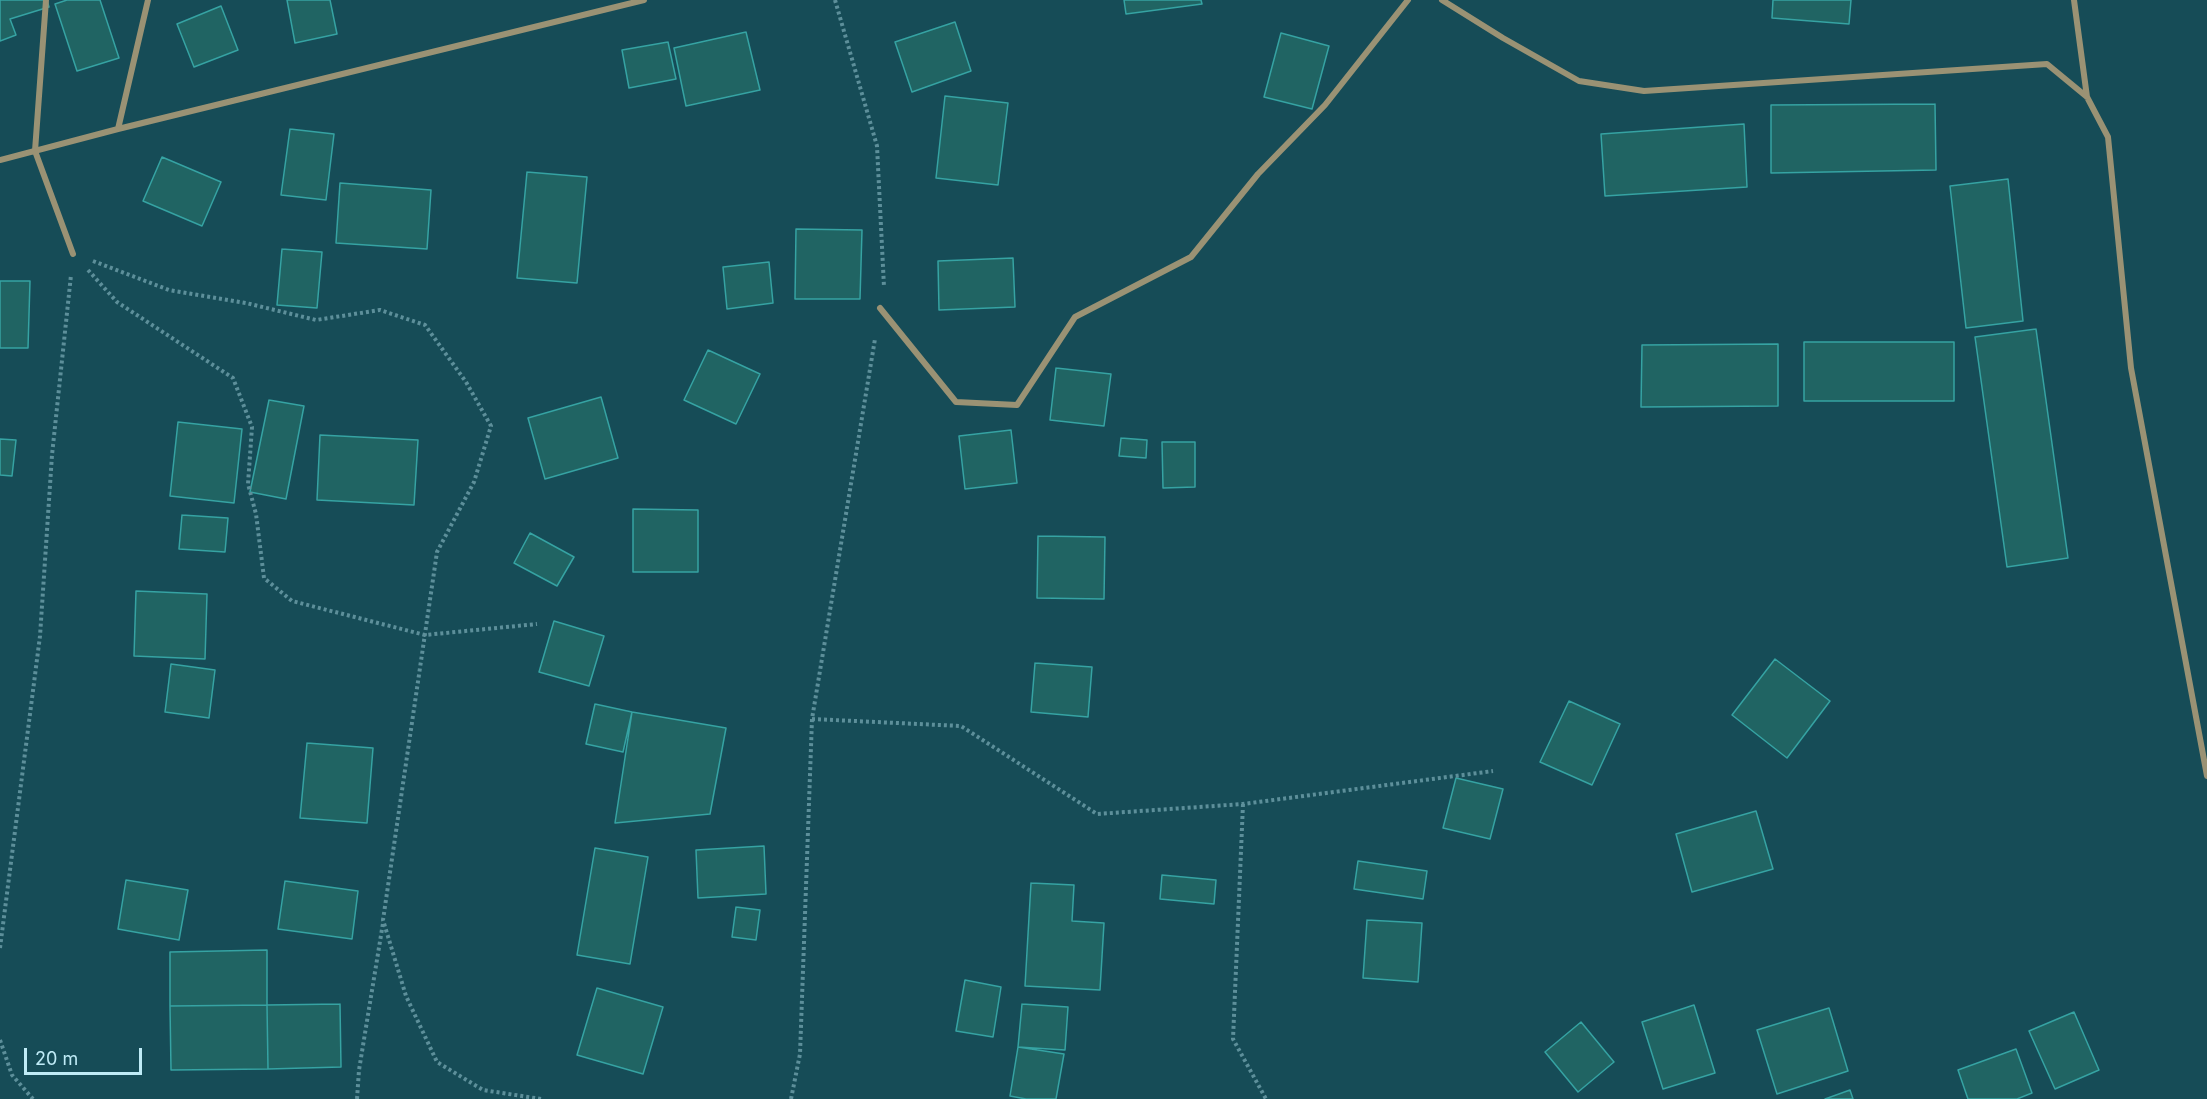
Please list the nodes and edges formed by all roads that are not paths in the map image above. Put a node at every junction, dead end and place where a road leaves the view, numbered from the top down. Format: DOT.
graph roads {
  1 [pos="46,0"];
  2 [pos="148,0"];
  3 [pos="644,0"];
  4 [pos="1408,0"];
  5 [pos="1443,0"];
  6 [pos="2074,0"];
  7 [pos="2087,97"];
  8 [pos="118,129"];
  9 [pos="35,151"];
  10 [pos="0,160"];
  11 [pos="73,254"];
  12 [pos="880,308"];
  13 [pos="2207,776"];
  1 -- 9 [label="street"];
  2 -- 8 [label="street"];
  3 -- 8 [label="street"];
  4 -- 12 [label="street"];
  5 -- 7 [label="street"];
  6 -- 7 [label="street"];
  7 -- 13 [label="street"];
  8 -- 9 [label="street"];
  9 -- 10 [label="street"];
  9 -- 11 [label="street"];
}
